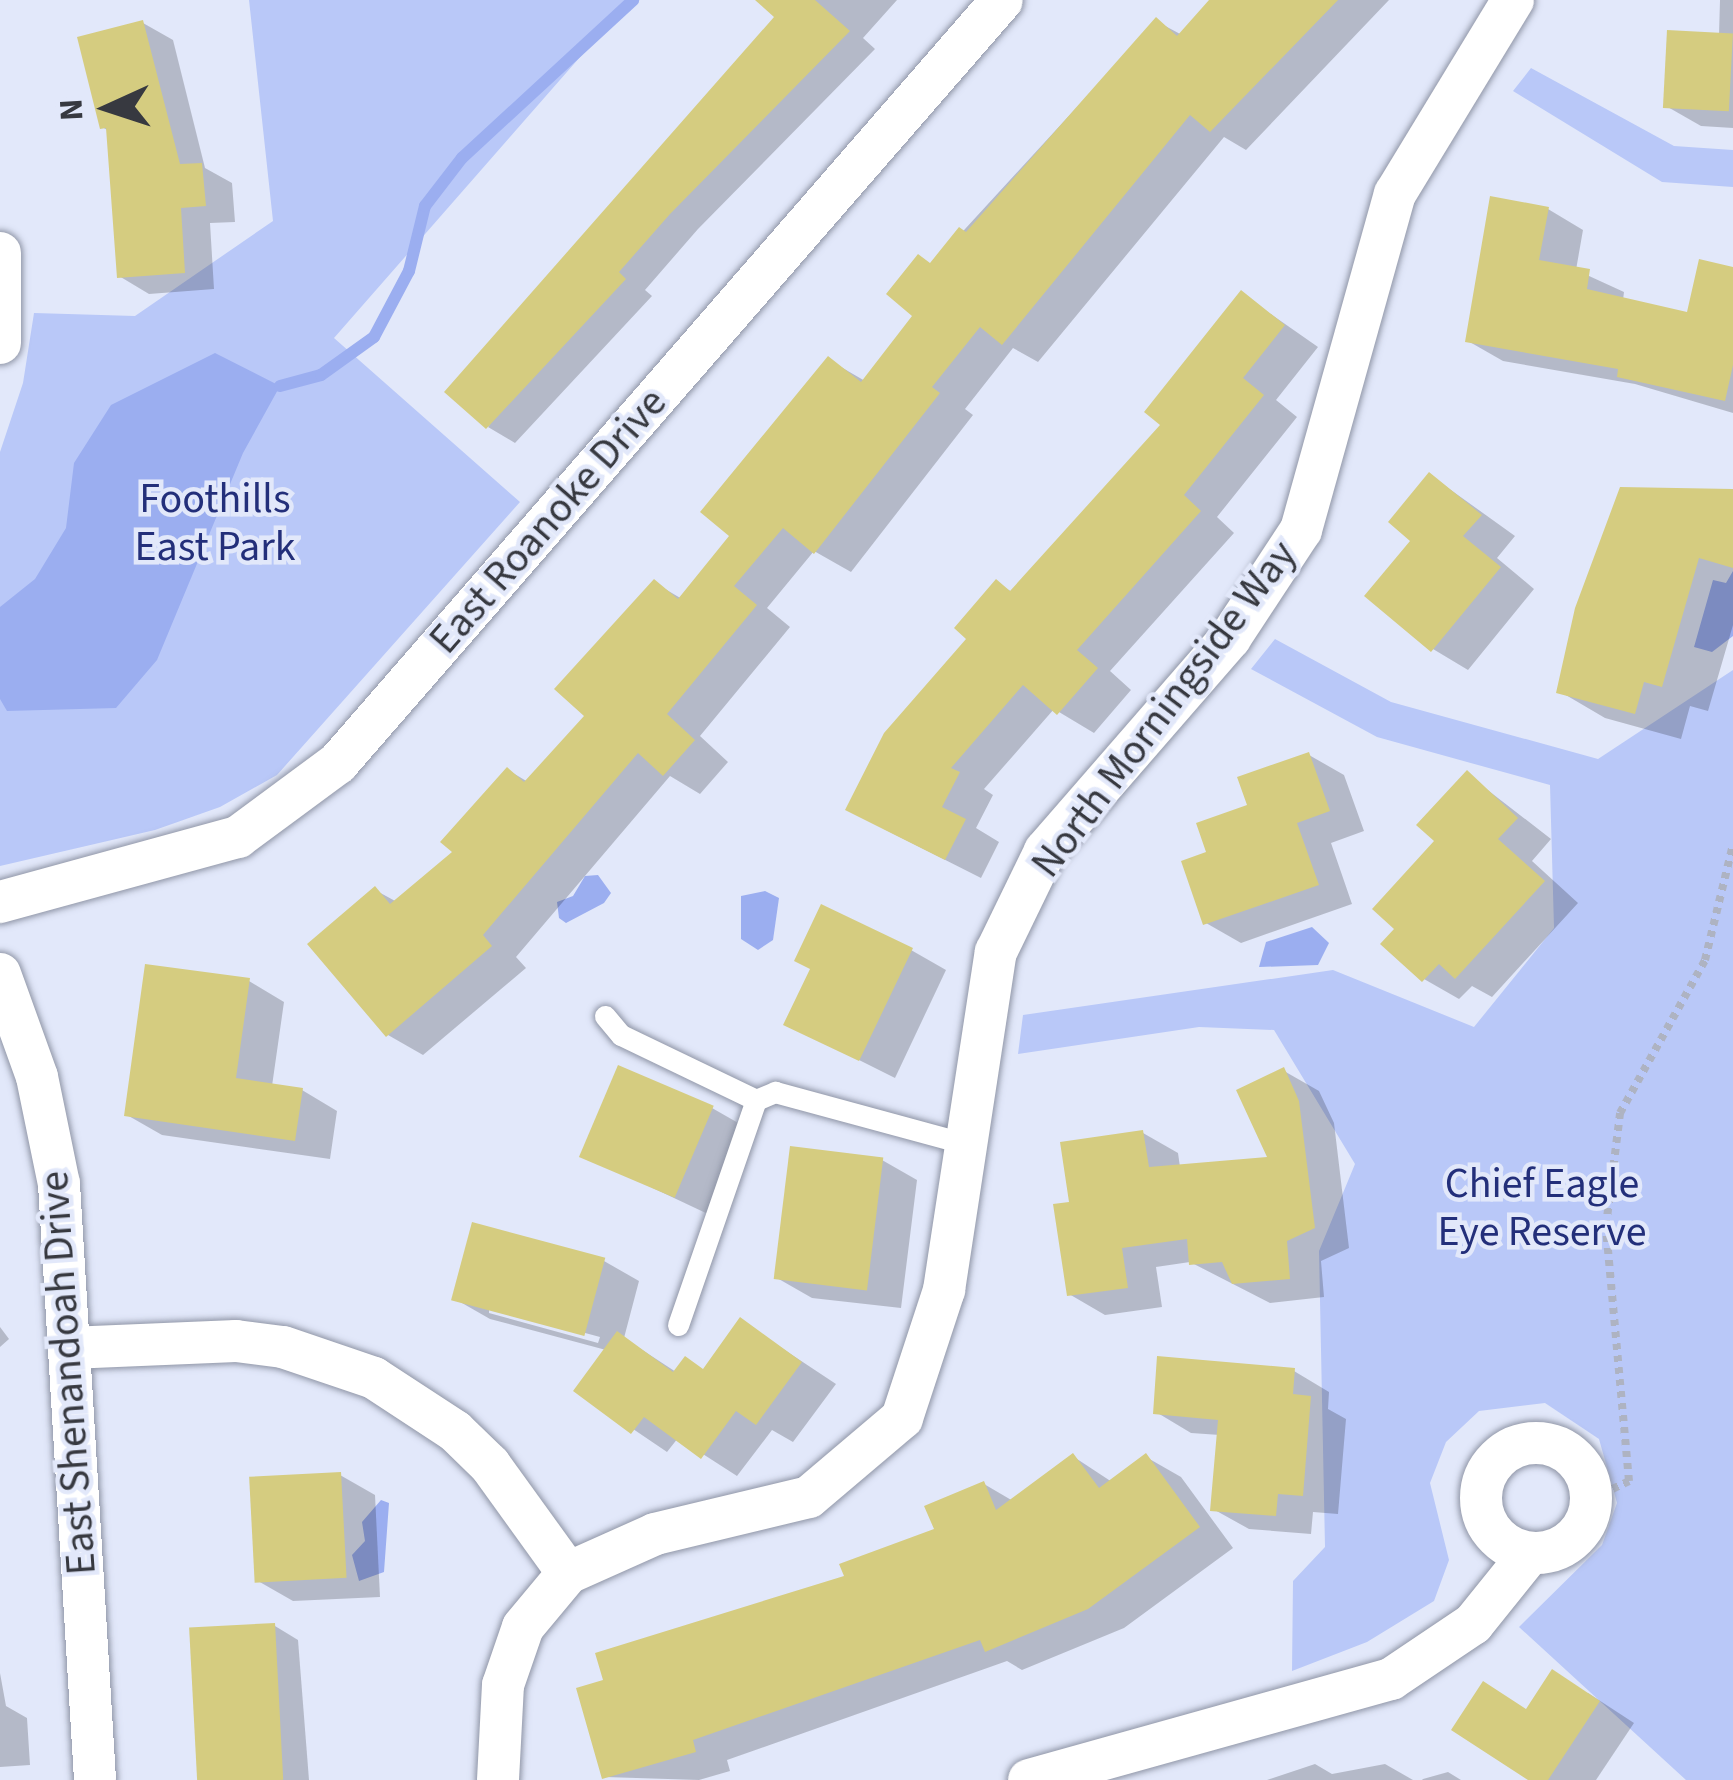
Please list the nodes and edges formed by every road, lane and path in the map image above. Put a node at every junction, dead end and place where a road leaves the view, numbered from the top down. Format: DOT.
graph roads {
  1 [pos="1002,0"];
  2 [pos="1513,0"];
  3 [pos="0,253"];
  4 [pos="0,343"];
  5 [pos="1733,844"];
  6 [pos="0,902"];
  7 [pos="0,974"];
  8 [pos="605,1016"];
  9 [pos="756,1100"];
  10 [pos="967,1144"];
  11 [pos="678,1324"];
  12 [pos="69,1348"];
  13 [pos="1591,1498"];
  14 [pos="1530,1553"];
  15 [pos="568,1573"];
  16 [pos="95,1780"];
  17 [pos="498,1780"];
  18 [pos="1029,1780"];
  1 -- 6 [label="street, East Roanoke Drive"];
  2 -- 10 [label="street, North Morningside Way"];
  3 -- 4 [label="street"];
  5 -- 13 [label="path"];
  7 -- 12 [label="street, East Shenandoah Drive"];
  8 -- 9 [label="lane"];
  9 -- 10 [label="lane"];
  9 -- 11 [label="lane"];
  10 -- 15 [label="street, North Morningside Way"];
  12 -- 15 [label="street"];
  12 -- 16 [label="street, East Shenandoah Drive"];
  13 -- 14 [label="street"];
  13 -- 14 [label="street"];
  14 -- 18 [label="street"];
  15 -- 17 [label="street"];
}
